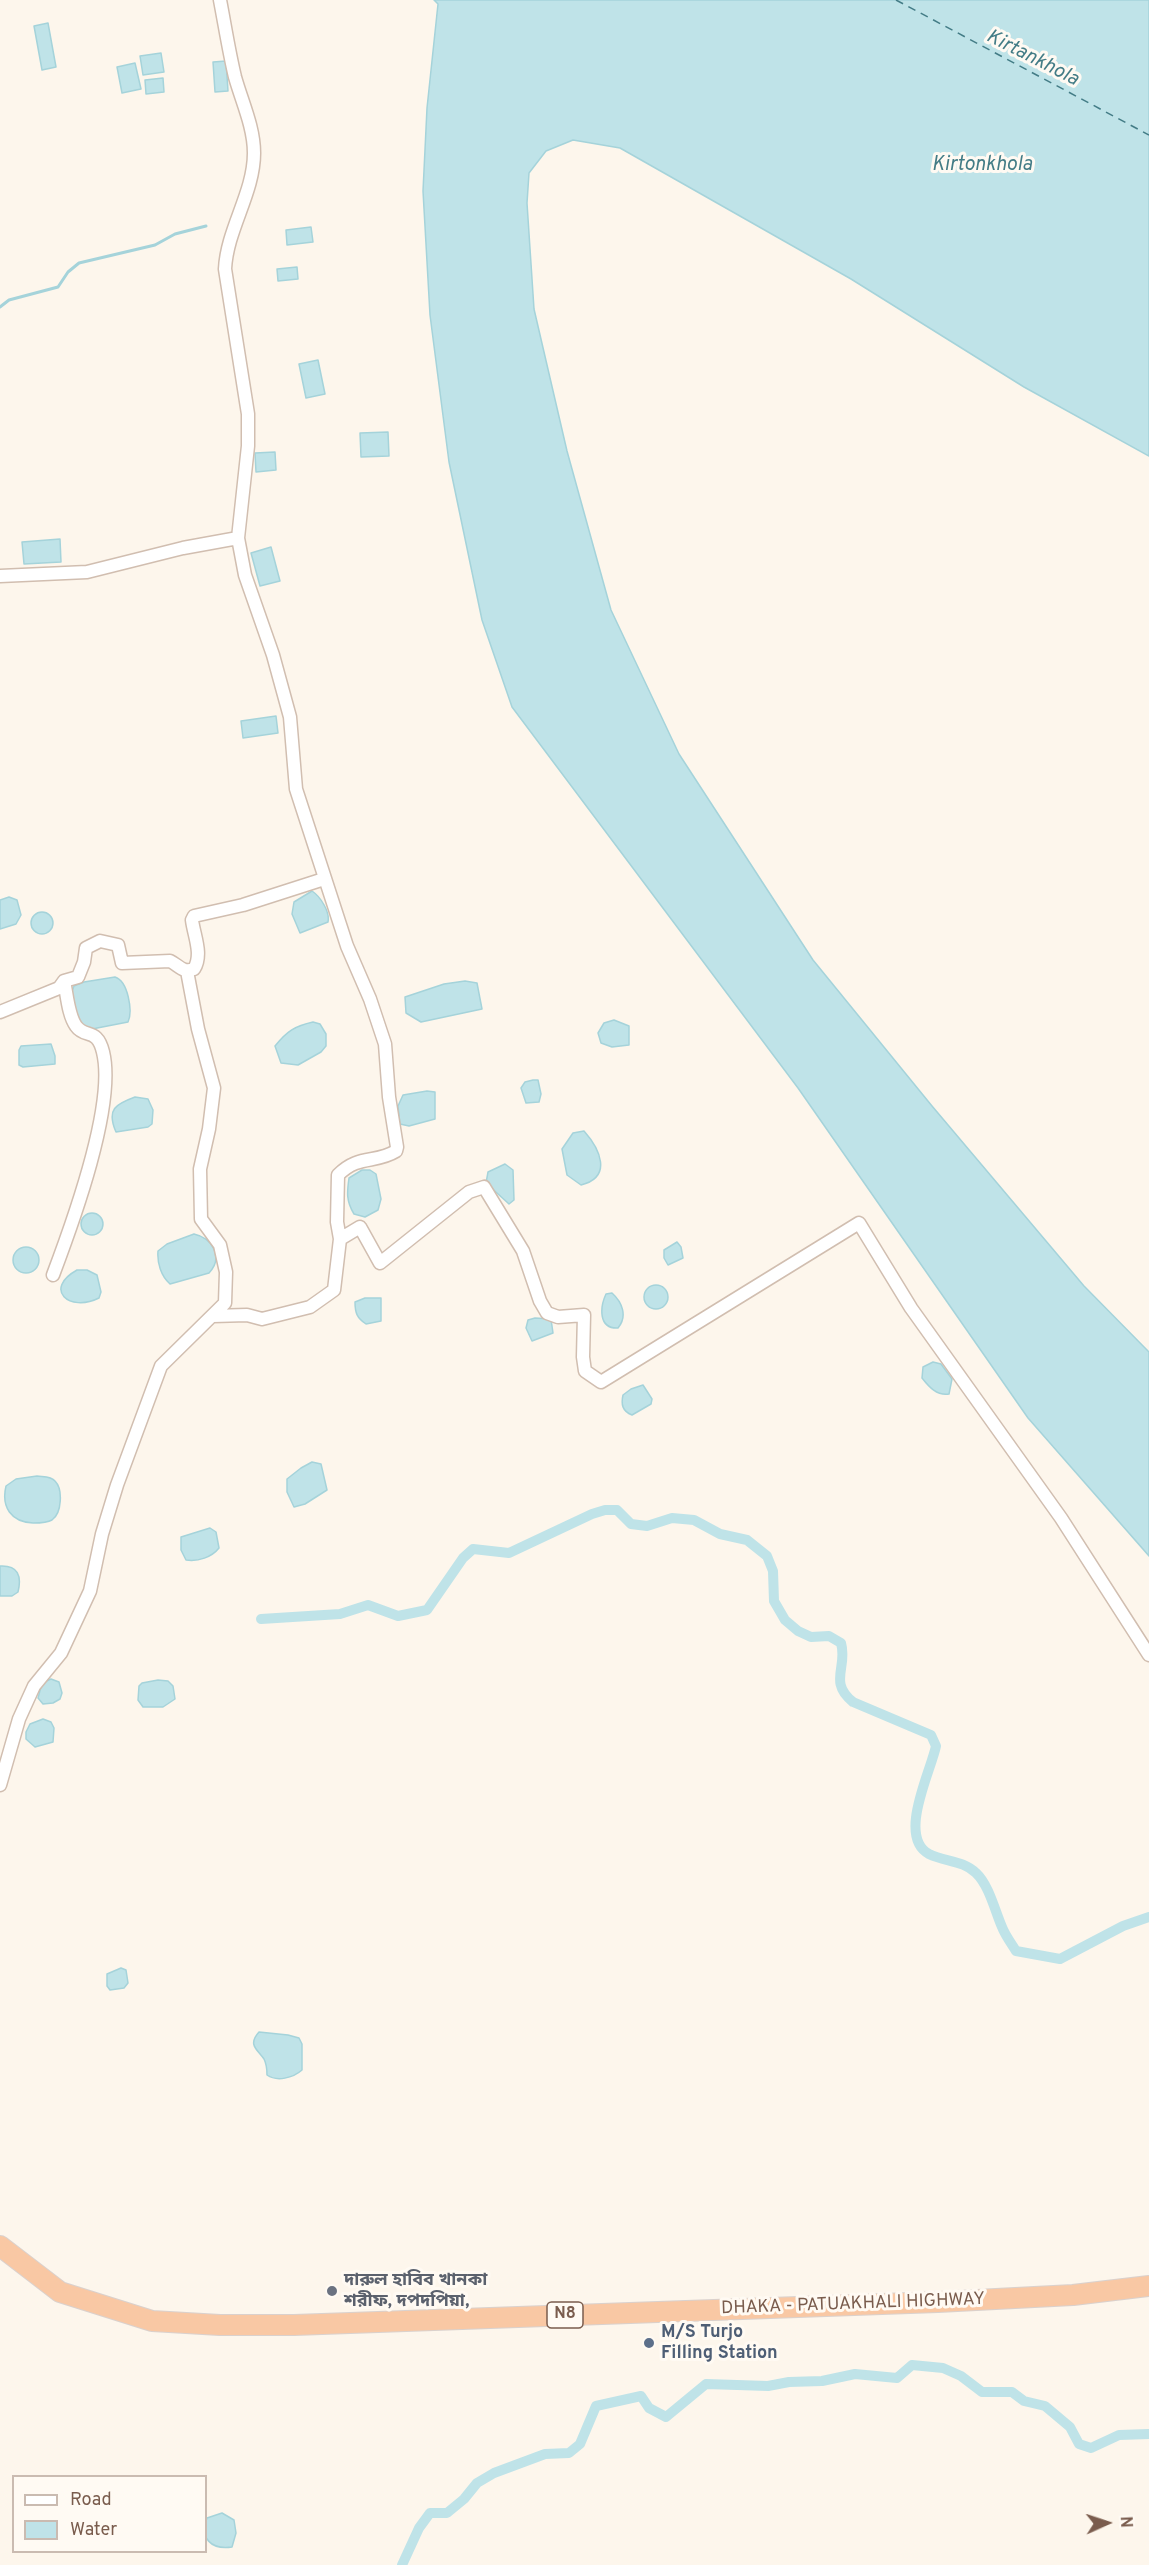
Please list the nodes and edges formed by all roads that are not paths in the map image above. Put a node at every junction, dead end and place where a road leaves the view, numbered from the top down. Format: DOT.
graph roads {
  1 [pos="220,0"];
  2 [pos="238,538"];
  3 [pos="0,576"];
  4 [pos="324,879"];
  5 [pos="187,971"];
  6 [pos="64,981"];
  7 [pos="0,1012"];
  8 [pos="340,1239"];
  9 [pos="53,1275"];
  10 [pos="213,1316"];
  11 [pos="1149,1655"];
  12 [pos="0,1785"];
  13 [pos="0,2246"];
  14 [pos="1149,2277"];
  15 [pos="1149,2286"];
  16 [pos="1073,2295"];
  17 [pos="1149,2296"];
  1 -- 2 [label="street"];
  2 -- 3 [label="street"];
  2 -- 4 [label="street"];
  4 -- 5 [label="street"];
  4 -- 8 [label="street"];
  5 -- 6 [label="street"];
  5 -- 10 [label="street"];
  6 -- 7 [label="street"];
  6 -- 9 [label="street"];
  8 -- 10 [label="street"];
  8 -- 11 [label="street"];
  10 -- 12 [label="street"];
  13 -- 16 [label="highway, DHAKA - PATUAKHALI HIGHWAY / N8"];
  14 -- 16 [label="street"];
  15 -- 16 [label="highway, DHAKA - PATUAKHALI HIGHWAY / N8"];
  16 -- 17 [label="street"];
}
